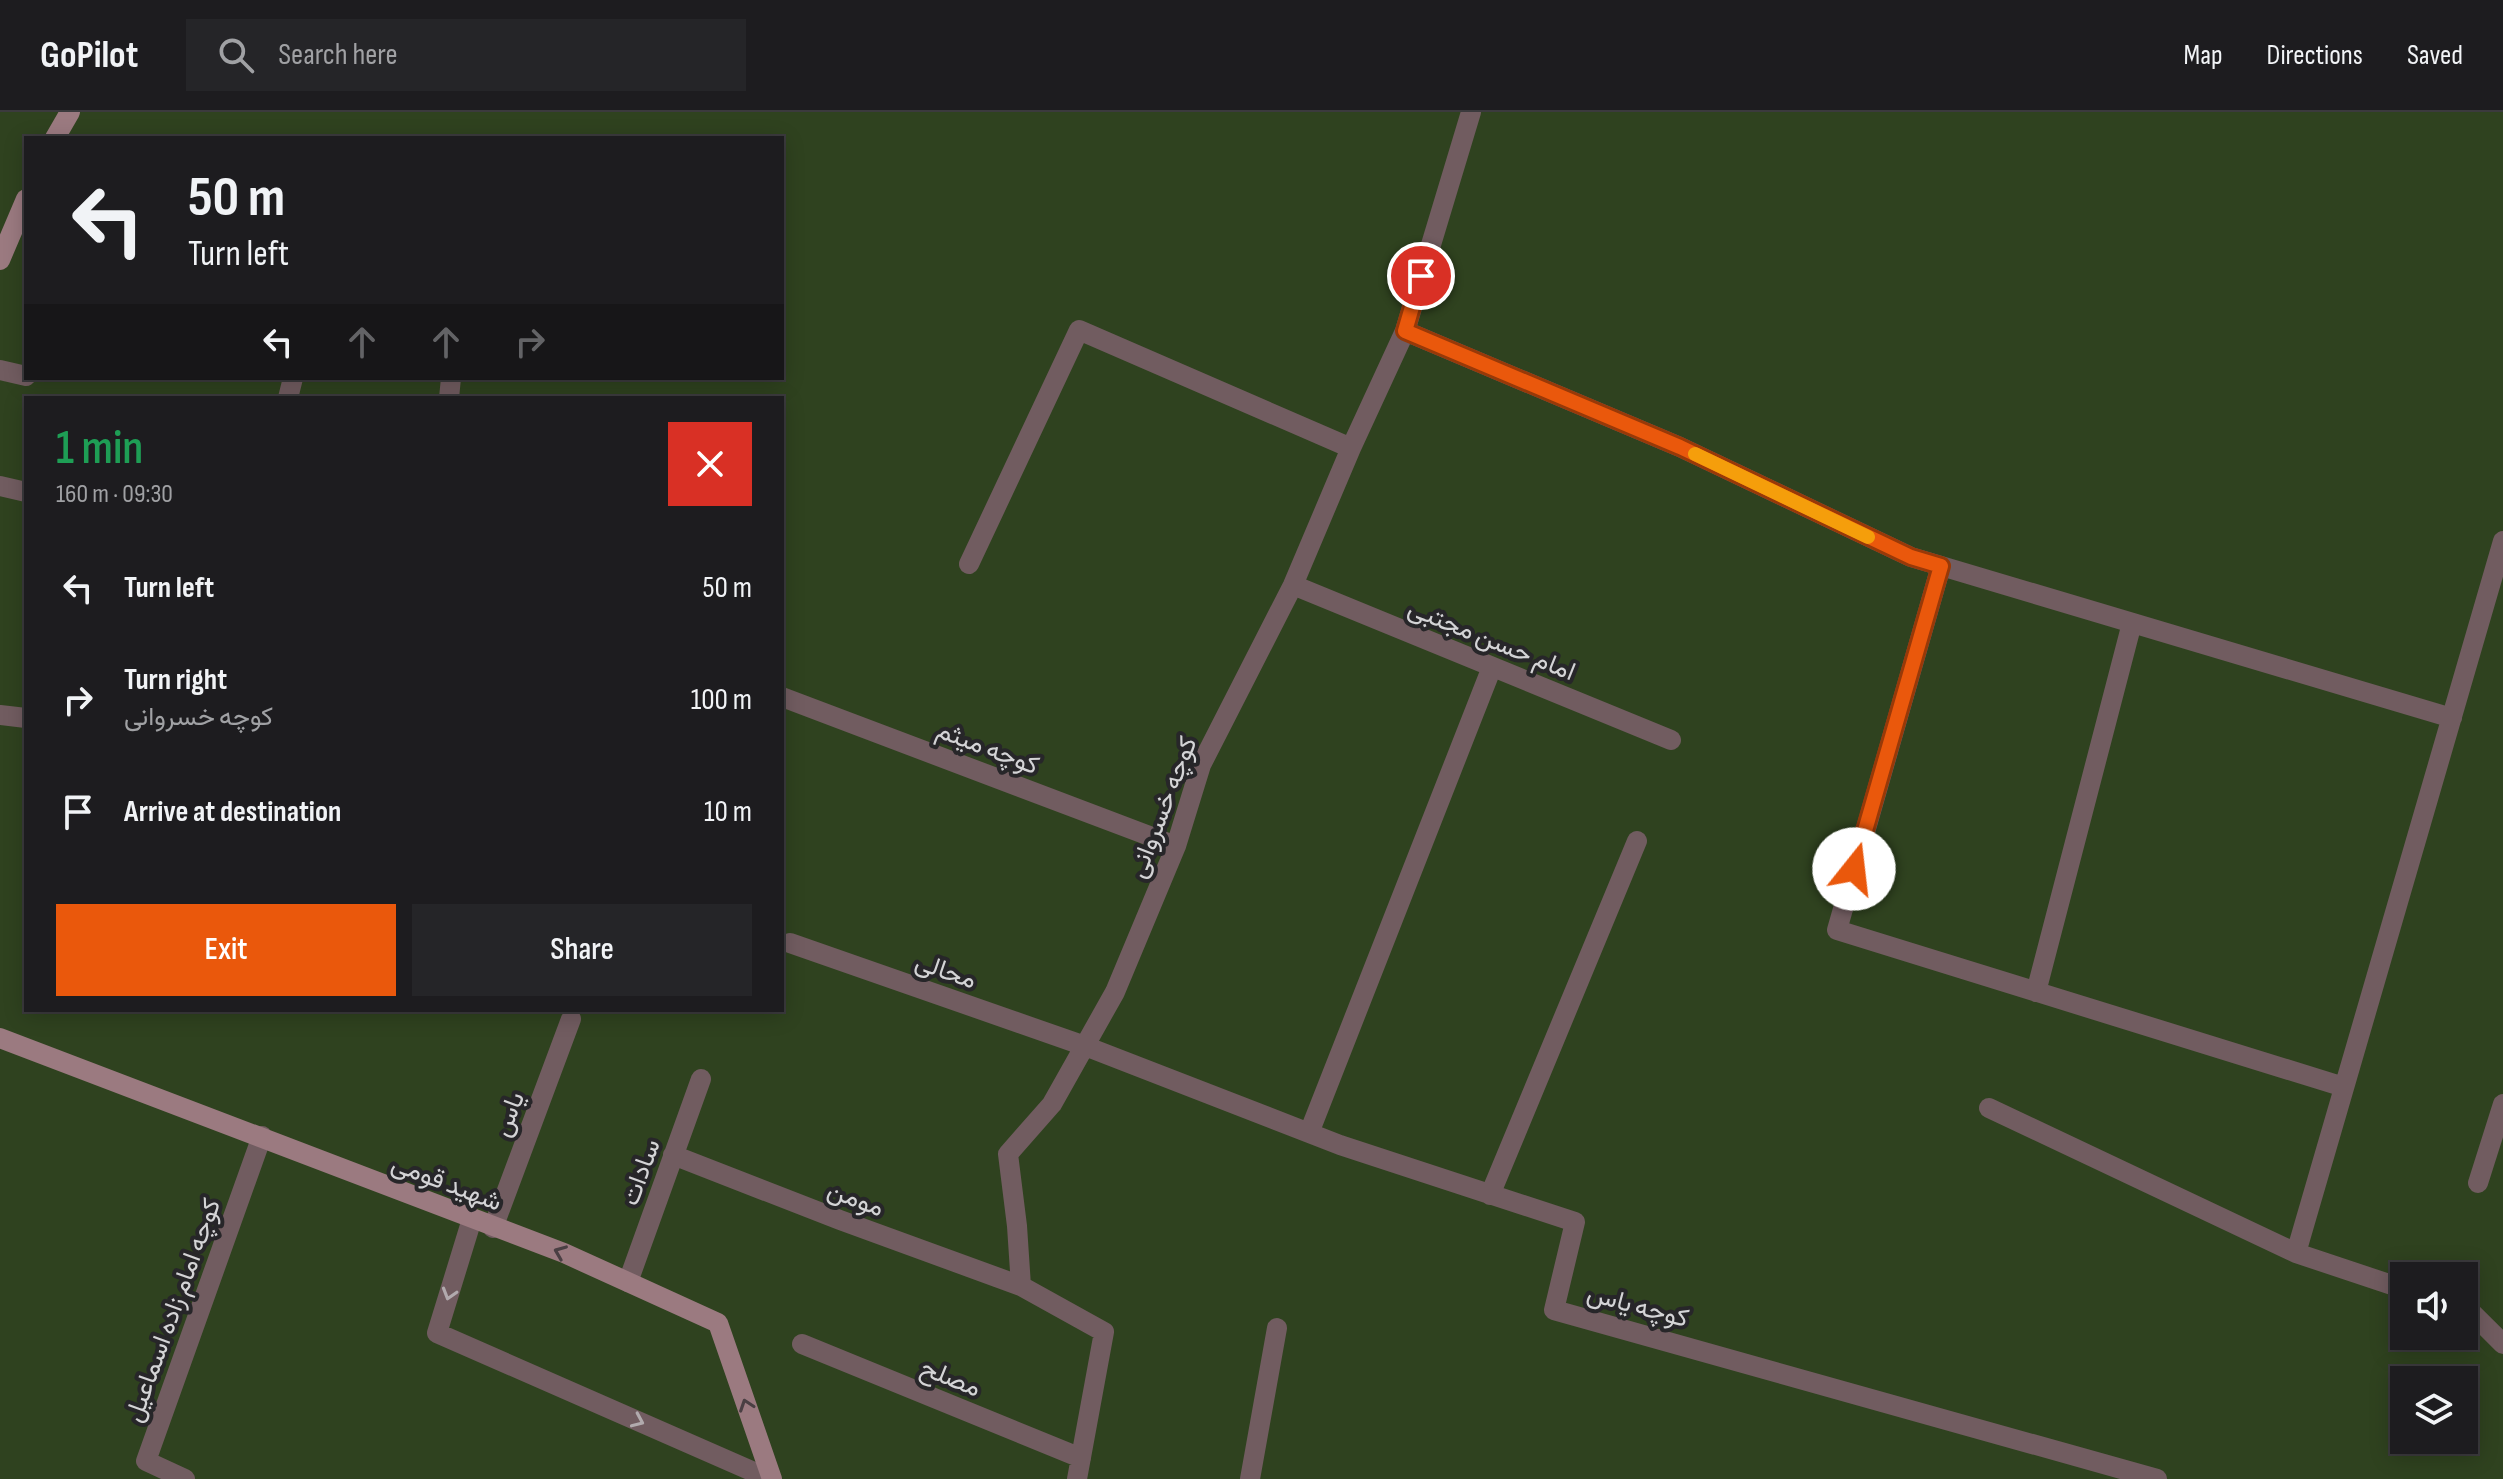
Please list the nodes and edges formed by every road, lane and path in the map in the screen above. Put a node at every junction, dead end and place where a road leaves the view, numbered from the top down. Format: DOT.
graph roads {
  1 [pos="70,112"];
  2 [pos="1471,112"];
  3 [pos="56,136"];
  4 [pos="24,204"];
  5 [pos="0,260"];
  6 [pos="1405,331"];
  7 [pos="0,370"];
  8 [pos="24,375"];
  9 [pos="1351,448"];
  10 [pos="0,486"];
  11 [pos="24,492"];
  12 [pos="2503,541"];
  13 [pos="969,564"];
  14 [pos="1941,566"];
  15 [pos="1293,585"];
  16 [pos="2132,623"];
  17 [pos="1492,667"];
  18 [pos="784,698"];
  19 [pos="0,715"];
  20 [pos="24,718"];
  21 [pos="2452,718"];
  22 [pos="1671,740"];
  23 [pos="1637,841"];
  24 [pos="1176,846"];
  25 [pos="790,943"];
  26 [pos="2036,992"];
  27 [pos="571,1019"];
  28 [pos="0,1038"];
  29 [pos="1085,1046"];
  30 [pos="701,1079"];
  31 [pos="2344,1087"];
  32 [pos="2503,1104"];
  33 [pos="1989,1108"];
  34 [pos="1309,1133"];
  35 [pos="262,1136"];
  36 [pos="673,1155"];
  37 [pos="2478,1183"];
  38 [pos="1490,1195"];
  39 [pos="472,1219"];
  40 [pos="493,1228"];
  41 [pos="2296,1253"];
  42 [pos="628,1282"];
  43 [pos="2390,1284"];
  44 [pos="1021,1286"];
  45 [pos="2478,1319"];
  46 [pos="1277,1328"];
  47 [pos="802,1344"];
  48 [pos="2503,1344"];
  49 [pos="1081,1458"];
  50 [pos="185,1479"];
  51 [pos="771,1479"];
  52 [pos="1077,1479"];
  53 [pos="1250,1479"];
  54 [pos="2157,1479"];
  1 -- 3 [label="street"];
  2 -- 6 [label="street, کوچه خسروانی"];
  4 -- 5 [label="street"];
  6 -- 9 [label="street, کوچه خسروانی"];
  6 -- 14 [label="street"];
  7 -- 8 [label="street"];
  9 -- 13 [label="street"];
  9 -- 15 [label="street, کوچه خسروانی"];
  10 -- 11 [label="street"];
  12 -- 21 [label="street"];
  14 -- 16 [label="street"];
  14 -- 26 [label="street"];
  15 -- 17 [label="street, امام حسن مجتبی"];
  15 -- 24 [label="street, کوچه خسروانی"];
  16 -- 21 [label="street"];
  16 -- 26 [label="street"];
  17 -- 22 [label="street, امام حسن مجتبی"];
  17 -- 34 [label="street"];
  18 -- 24 [label="street, کوچه میثم"];
  19 -- 20 [label="street"];
  21 -- 31 [label="street"];
  23 -- 38 [label="street"];
  24 -- 29 [label="street, کوچه خسروانی"];
  25 -- 29 [label="street, محالی"];
  26 -- 31 [label="street"];
  27 -- 40 [label="street, یاس"];
  28 -- 35 [label="street, شهید قومی"];
  29 -- 34 [label="street, کوچه یاس"];
  29 -- 44 [label="street, کوچه خسروانی"];
  30 -- 36 [label="street, سادات"];
  31 -- 41 [label="street"];
  32 -- 37 [label="street"];
  33 -- 41 [label="street"];
  34 -- 38 [label="street, کوچه یاس"];
  35 -- 39 [label="street, شهید قومی"];
  35 -- 50 [label="street, کوچه امام زاده اسماعیل"];
  36 -- 42 [label="street, سادات"];
  36 -- 44 [label="street, مومن"];
  38 -- 54 [label="street, کوچه یاس"];
  39 -- 40 [label="street, شهید قومی"];
  39 -- 51 [label="street, one-way"];
  42 -- 40 [label="street, شهید قومی, one-way"];
  41 -- 43 [label="street"];
  51 -- 42 [label="street, شهید قومی, one-way"];
  44 -- 49 [label="street"];
  45 -- 48 [label="street"];
  46 -- 53 [label="street"];
  47 -- 49 [label="street, مصلح"];
  49 -- 52 [label="street"];
}
